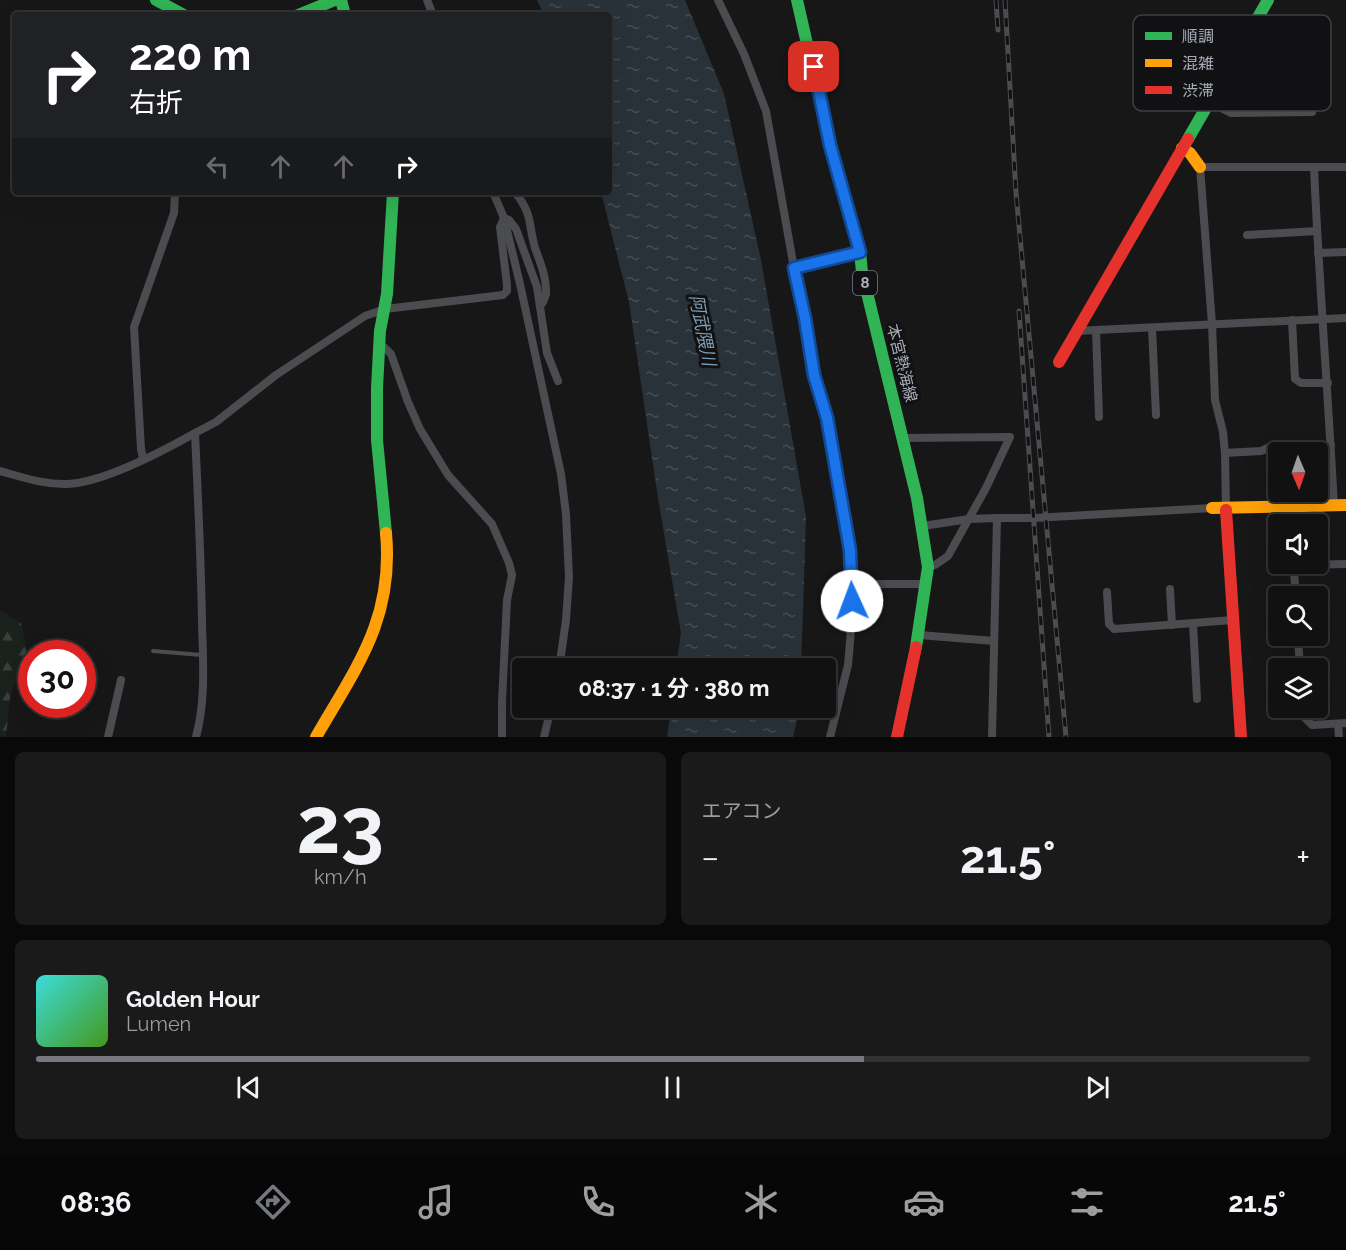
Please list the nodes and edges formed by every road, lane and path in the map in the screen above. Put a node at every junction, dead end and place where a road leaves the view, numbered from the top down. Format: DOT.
graph roads {
  1 [pos="156,0"];
  2 [pos="335,0"];
  3 [pos="718,0"];
  4 [pos="797,0"];
  5 [pos="1268,0"];
  6 [pos="171,12"];
  7 [pos="305,12"];
  8 [pos="1259,15"];
  9 [pos="1204,111"];
  10 [pos="1227,111"];
  11 [pos="1312,112"];
  12 [pos="1182,148"];
  13 [pos="1200,167"];
  14 [pos="1346,167"];
  15 [pos="1314,168"];
  16 [pos="175,195"];
  17 [pos="393,195"];
  18 [pos="494,195"];
  19 [pos="517,195"];
  20 [pos="504,218"];
  21 [pos="1317,231"];
  22 [pos="1247,235"];
  23 [pos="860,252"];
  24 [pos="1346,252"];
  25 [pos="1318,254"];
  26 [pos="794,268"];
  27 [pos="540,307"];
  28 [pos="386,309"];
  29 [pos="1346,318"];
  30 [pos="1292,320"];
  31 [pos="1321,320"];
  32 [pos="1212,324"];
  33 [pos="1152,328"];
  34 [pos="1096,330"];
  35 [pos="1077,331"];
  36 [pos="379,347"];
  37 [pos="1059,362"];
  38 [pos="558,381"];
  39 [pos="1328,383"];
  40 [pos="1156,415"];
  41 [pos="1099,417"];
  42 [pos="195,434"];
  43 [pos="904,438"];
  44 [pos="1331,445"];
  45 [pos="1225,453"];
  46 [pos="143,459"];
  47 [pos="0,471"];
  48 [pos="1340,506"];
  49 [pos="1320,507"];
  50 [pos="1212,508"];
  51 [pos="1226,510"];
  52 [pos="1320,514"];
  53 [pos="997,518"];
  54 [pos="969,519"];
  55 [pos="923,526"];
  56 [pos="1328,564"];
  57 [pos="1346,564"];
  58 [pos="928,567"];
  59 [pos="851,584"];
  60 [pos="924,584"];
  61 [pos="1170,590"];
  62 [pos="1107,592"];
  63 [pos="1233,620"];
  64 [pos="1193,623"];
  65 [pos="1172,625"];
  66 [pos="918,635"];
  67 [pos="993,641"];
  68 [pos="153,651"];
  69 [pos="203,655"];
  70 [pos="561,658"];
  71 [pos="121,680"];
  72 [pos="1197,699"];
  73 [pos="549,718"];
  74 [pos="1305,718"];
  75 [pos="1342,724"];
  76 [pos="108,737"];
  77 [pos="196,737"];
  78 [pos="316,737"];
  79 [pos="502,737"];
  80 [pos="544,737"];
  81 [pos="830,737"];
  82 [pos="897,737"];
  83 [pos="992,737"];
  84 [pos="1242,737"];
  85 [pos="1339,737"];
  1 -- 6 [label="street"];
  2 -- 7 [label="street"];
  3 -- 26 [label="street"];
  4 -- 23 [label="street, 本宮熱海線 / 8"];
  5 -- 8 [label="street"];
  9 -- 12 [label="street"];
  10 -- 11 [label="street"];
  12 -- 13 [label="street"];
  12 -- 35 [label="street"];
  13 -- 15 [label="street"];
  13 -- 32 [label="street"];
  14 -- 15 [label="street"];
  15 -- 21 [label="street"];
  16 -- 46 [label="street"];
  17 -- 28 [label="street"];
  18 -- 20 [label="street"];
  19 -- 27 [label="street"];
  20 -- 27 [label="street"];
  20 -- 28 [label="street"];
  20 -- 70 [label="street"];
  21 -- 22 [label="street"];
  21 -- 25 [label="street"];
  23 -- 26 [label="street"];
  23 -- 43 [label="street, 本宮熱海線 / 8"];
  24 -- 25 [label="street"];
  25 -- 31 [label="street"];
  26 -- 59 [label="street"];
  27 -- 38 [label="street"];
  28 -- 36 [label="street"];
  28 -- 42 [label="street"];
  29 -- 31 [label="street"];
  30 -- 31 [label="street"];
  30 -- 32 [label="street"];
  30 -- 39 [label="street"];
  31 -- 39 [label="street"];
  32 -- 33 [label="street"];
  32 -- 45 [label="street"];
  33 -- 34 [label="street"];
  33 -- 40 [label="street"];
  34 -- 35 [label="street"];
  34 -- 41 [label="street"];
  35 -- 37 [label="street"];
  36 -- 78 [label="street"];
  36 -- 79 [label="street"];
  39 -- 44 [label="street"];
  42 -- 46 [label="street"];
  42 -- 69 [label="street"];
  43 -- 54 [label="street"];
  43 -- 55 [label="street, 本宮熱海線 / 8"];
  44 -- 45 [label="street"];
  44 -- 48 [label="street"];
  45 -- 51 [label="street"];
  46 -- 47 [label="street"];
  48 -- 49 [label="street"];
  49 -- 51 [label="street"];
  49 -- 52 [label="street"];
  50 -- 51 [label="street"];
  50 -- 53 [label="street"];
  51 -- 63 [label="street"];
  53 -- 54 [label="street"];
  53 -- 67 [label="street"];
  54 -- 55 [label="street"];
  54 -- 58 [label="street"];
  55 -- 58 [label="street, 本宮熱海線 / 8"];
  56 -- 57 [label="street"];
  58 -- 60 [label="street, 本宮熱海線 / 8"];
  59 -- 60 [label="street"];
  59 -- 81 [label="street"];
  60 -- 66 [label="street, 本宮熱海線 / 8"];
  61 -- 65 [label="street"];
  62 -- 65 [label="street"];
  63 -- 64 [label="street"];
  63 -- 84 [label="street"];
  64 -- 65 [label="street"];
  64 -- 72 [label="street"];
  66 -- 67 [label="street"];
  66 -- 82 [label="street, 本宮熱海線 / 8"];
  67 -- 83 [label="street"];
  68 -- 69 [label="lane"];
  69 -- 77 [label="street"];
  71 -- 76 [label="street"];
  73 -- 80 [label="street"];
  74 -- 75 [label="street"];
  75 -- 85 [label="street"];
}
